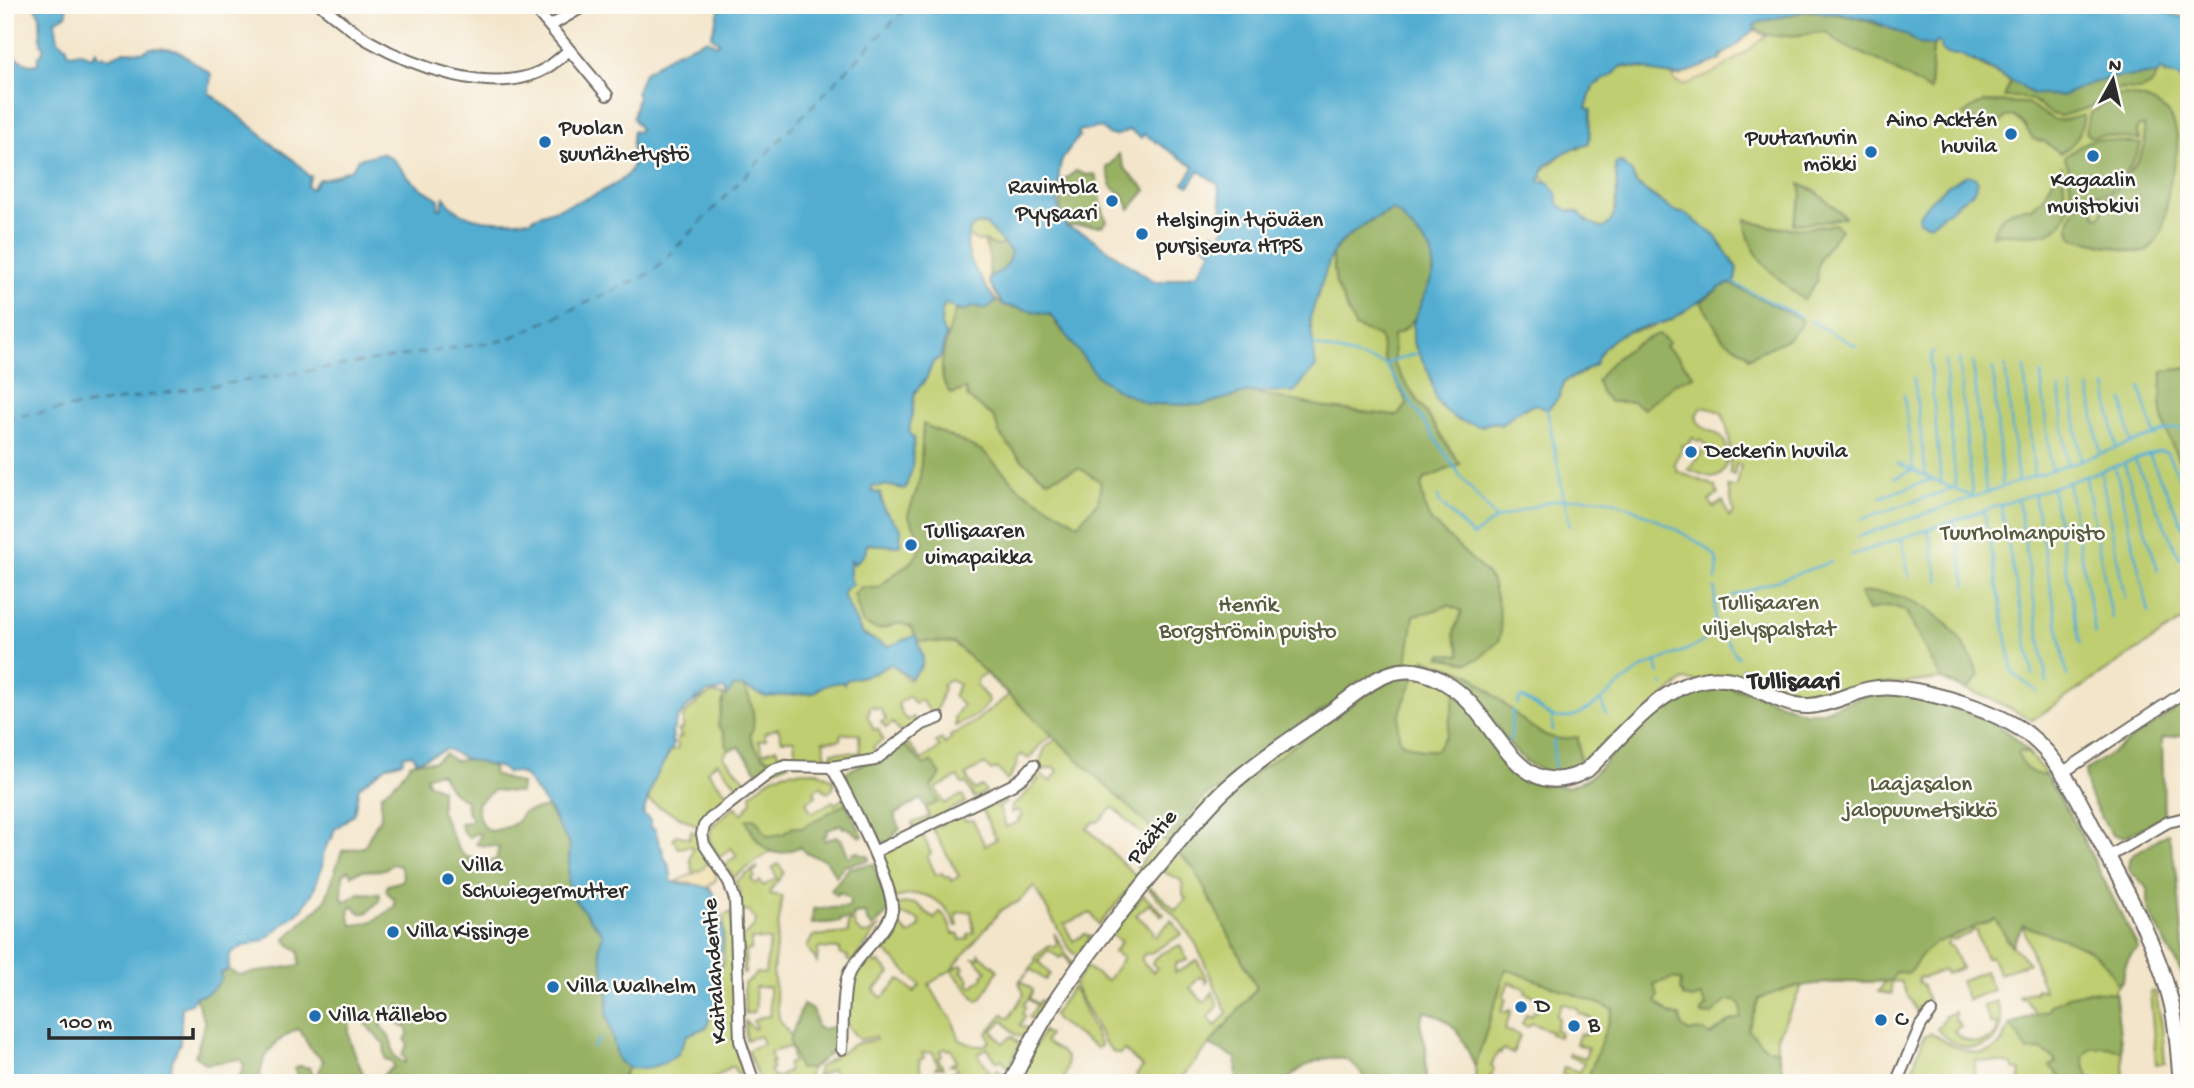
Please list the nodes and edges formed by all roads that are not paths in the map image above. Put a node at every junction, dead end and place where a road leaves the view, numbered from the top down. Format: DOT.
graph roads {
  1 [pos="321,5"];
  2 [pos="532,5"];
  3 [pos="586,5"];
  4 [pos="550,26"];
  5 [pos="569,50"];
  6 [pos="607,95"];
  7 [pos="2189,689"];
  8 [pos="939,718"];
  9 [pos="1034,765"];
  10 [pos="831,767"];
  11 [pos="2062,773"];
  12 [pos="2189,817"];
  13 [pos="874,852"];
  14 [pos="2108,857"];
  15 [pos="1931,1012"];
  16 [pos="842,1049"];
  17 [pos="754,1083"];
  18 [pos="1011,1083"];
  19 [pos="1896,1083"];
  20 [pos="2180,1083"];
  1 -- 5 [label="street"];
  2 -- 4 [label="street"];
  3 -- 4 [label="street"];
  4 -- 5 [label="street"];
  5 -- 6 [label="street"];
  7 -- 11 [label="street"];
  8 -- 10 [label="street"];
  9 -- 13 [label="street"];
  10 -- 13 [label="street"];
  10 -- 17 [label="street, Kaitalahdentie"];
  11 -- 14 [label="street"];
  11 -- 18 [label="street, Päätie"];
  12 -- 14 [label="street"];
  13 -- 16 [label="street"];
  14 -- 20 [label="street"];
  15 -- 19 [label="street"];
}
